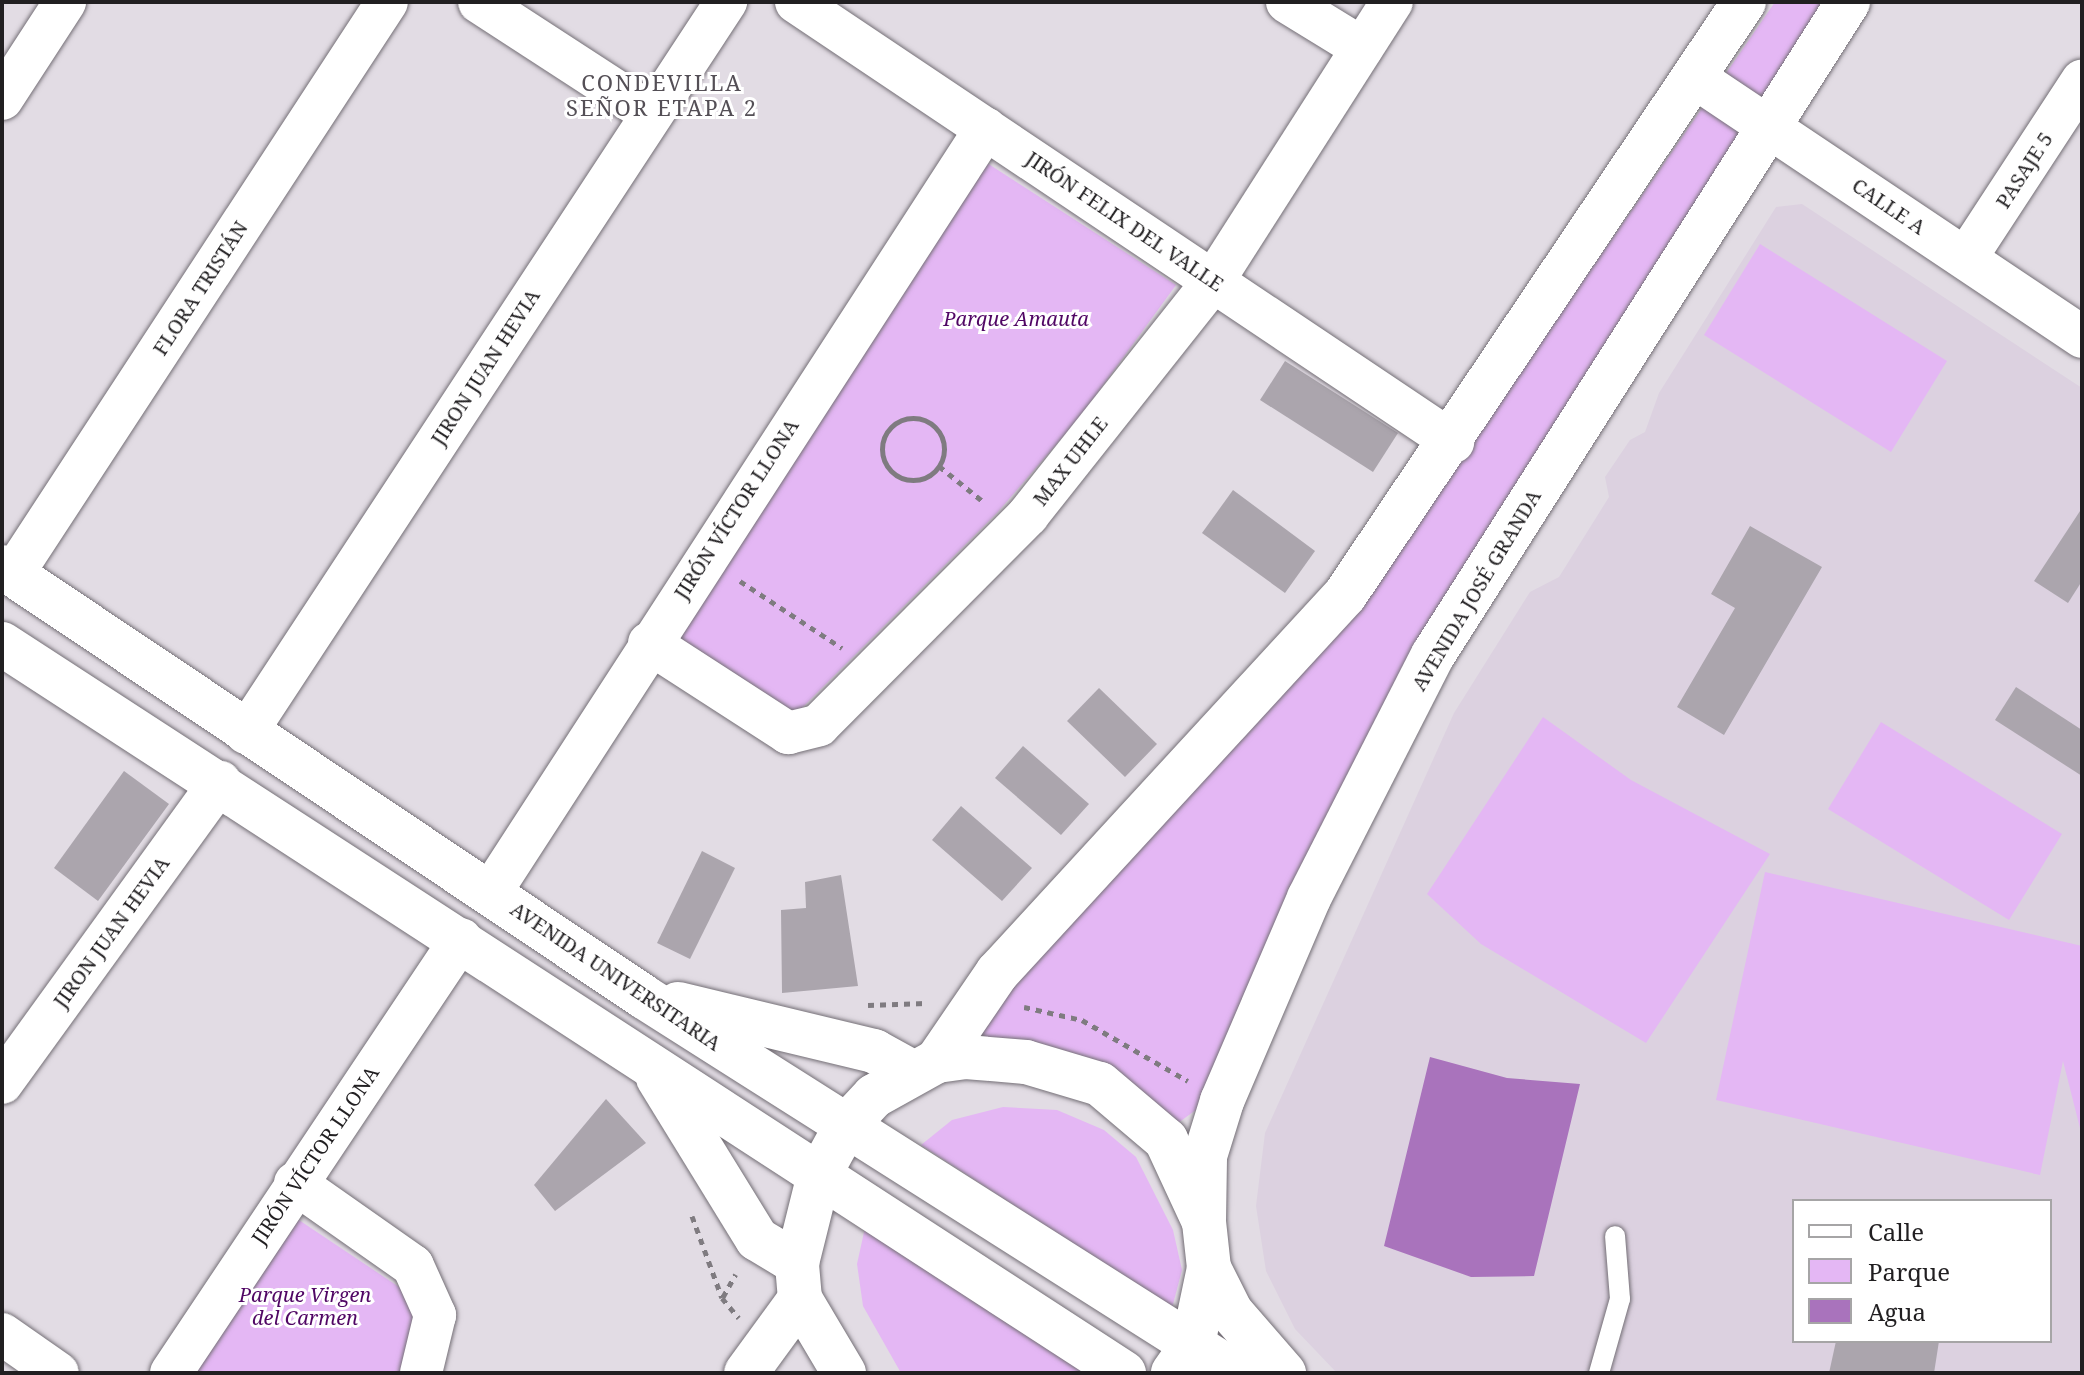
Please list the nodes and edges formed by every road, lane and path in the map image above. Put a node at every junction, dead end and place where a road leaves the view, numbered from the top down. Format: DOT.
graph roads {
  1 [pos="65,2"];
  2 [pos="387,2"];
  3 [pos="479,2"];
  4 [pos="726,2"];
  5 [pos="796,2"];
  6 [pos="1287,2"];
  7 [pos="1392,2"];
  8 [pos="1744,2"];
  9 [pos="1848,2"];
  10 [pos="1362,48"];
  11 [pos="1694,77"];
  12 [pos="2082,81"];
  13 [pos="2,99"];
  14 [pos="650,113"];
  15 [pos="1767,123"];
  16 [pos="986,128"];
  17 [pos="1966,258"];
  18 [pos="1214,280"];
  19 [pos="2082,337"];
  20 [pos="1453,442"];
  21 [pos="939,466"];
  22 [pos="993,510"];
  23 [pos="7,570"];
  24 [pos="735,577"];
  25 [pos="649,643"];
  26 [pos="2,644"];
  27 [pos="850,653"];
  28 [pos="246,733"];
  29 [pos="220,782"];
  30 [pos="491,892"];
  31 [pos="461,939"];
  32 [pos="644,997"];
  33 [pos="650,1066"];
  34 [pos="924,1067"];
  35 [pos="2,1083"];
  36 [pos="846,1126"];
  37 [pos="819,1175"];
  38 [pos="295,1183"];
  39 [pos="1204,1222"];
  40 [pos="1615,1236"];
  41 [pos="1209,1268"];
  42 [pos="798,1281"];
  43 [pos="2,1334"];
  44 [pos="1183,1359"];
  45 [pos="58,1373"];
  46 [pos="171,1373"];
  47 [pos="421,1373"];
  48 [pos="746,1373"];
  49 [pos="844,1373"];
  50 [pos="1124,1373"];
  51 [pos="1237,1373"];
  52 [pos="1284,1373"];
  53 [pos="1599,1373"];
  1 -- 13 [label="street"];
  2 -- 23 [label="street, FLORA TRISTÁN"];
  3 -- 14 [label="street"];
  4 -- 14 [label="street, JIRON JUAN HEVIA"];
  5 -- 16 [label="street, JIRÓN FELIX DEL VALLE"];
  6 -- 10 [label="street"];
  7 -- 10 [label="street, MAX UHLE"];
  8 -- 11 [label="main road"];
  9 -- 15 [label="main road, AVENIDA JOSÉ GRANDA"];
  10 -- 18 [label="street, MAX UHLE"];
  11 -- 15 [label="street, CALLE A"];
  11 -- 20 [label="main road"];
  12 -- 17 [label="street, PASAJE 5"];
  14 -- 28 [label="street, JIRON JUAN HEVIA"];
  15 -- 17 [label="street, CALLE A"];
  15 -- 39 [label="main road, AVENIDA JOSÉ GRANDA"];
  16 -- 18 [label="street, JIRÓN FELIX DEL VALLE"];
  16 -- 25 [label="street, JIRÓN VÍCTOR LLONA"];
  17 -- 19 [label="street, CALLE A"];
  18 -- 20 [label="street, JIRÓN FELIX DEL VALLE"];
  18 -- 25 [label="street, MAX UHLE"];
  20 -- 34 [label="main road"];
  21 -- 21 [label="path"];
  21 -- 22 [label="path"];
  23 -- 28 [label="main road, AVENIDA UNIVERSITARIA"];
  24 -- 27 [label="path"];
  25 -- 30 [label="street, JIRÓN VÍCTOR LLONA"];
  26 -- 29 [label="main road"];
  28 -- 30 [label="main road, AVENIDA UNIVERSITARIA"];
  29 -- 31 [label="main road"];
  29 -- 35 [label="street, JIRON JUAN HEVIA"];
  30 -- 32 [label="main road, AVENIDA UNIVERSITARIA"];
  31 -- 33 [label="main road"];
  31 -- 38 [label="street, JIRÓN VÍCTOR LLONA"];
  32 -- 34 [label="main road"];
  32 -- 36 [label="main road, AVENIDA UNIVERSITARIA"];
  33 -- 37 [label="main road"];
  33 -- 42 [label="main road"];
  34 -- 36 [label="main road"];
  34 -- 39 [label="main road"];
  36 -- 37 [label="main road"];
  36 -- 44 [label="main road, AVENIDA UNIVERSITARIA"];
  37 -- 42 [label="main road"];
  37 -- 50 [label="main road"];
  38 -- 46 [label="street, JIRÓN VÍCTOR LLONA"];
  38 -- 47 [label="street"];
  39 -- 41 [label="main road"];
  40 -- 53 [label="lane"];
  41 -- 44 [label="main road"];
  41 -- 52 [label="main road"];
  42 -- 48 [label="main road"];
  42 -- 49 [label="main road"];
  43 -- 45 [label="street"];
  44 -- 51 [label="main road, AVENIDA UNIVERSITARIA"];
}
